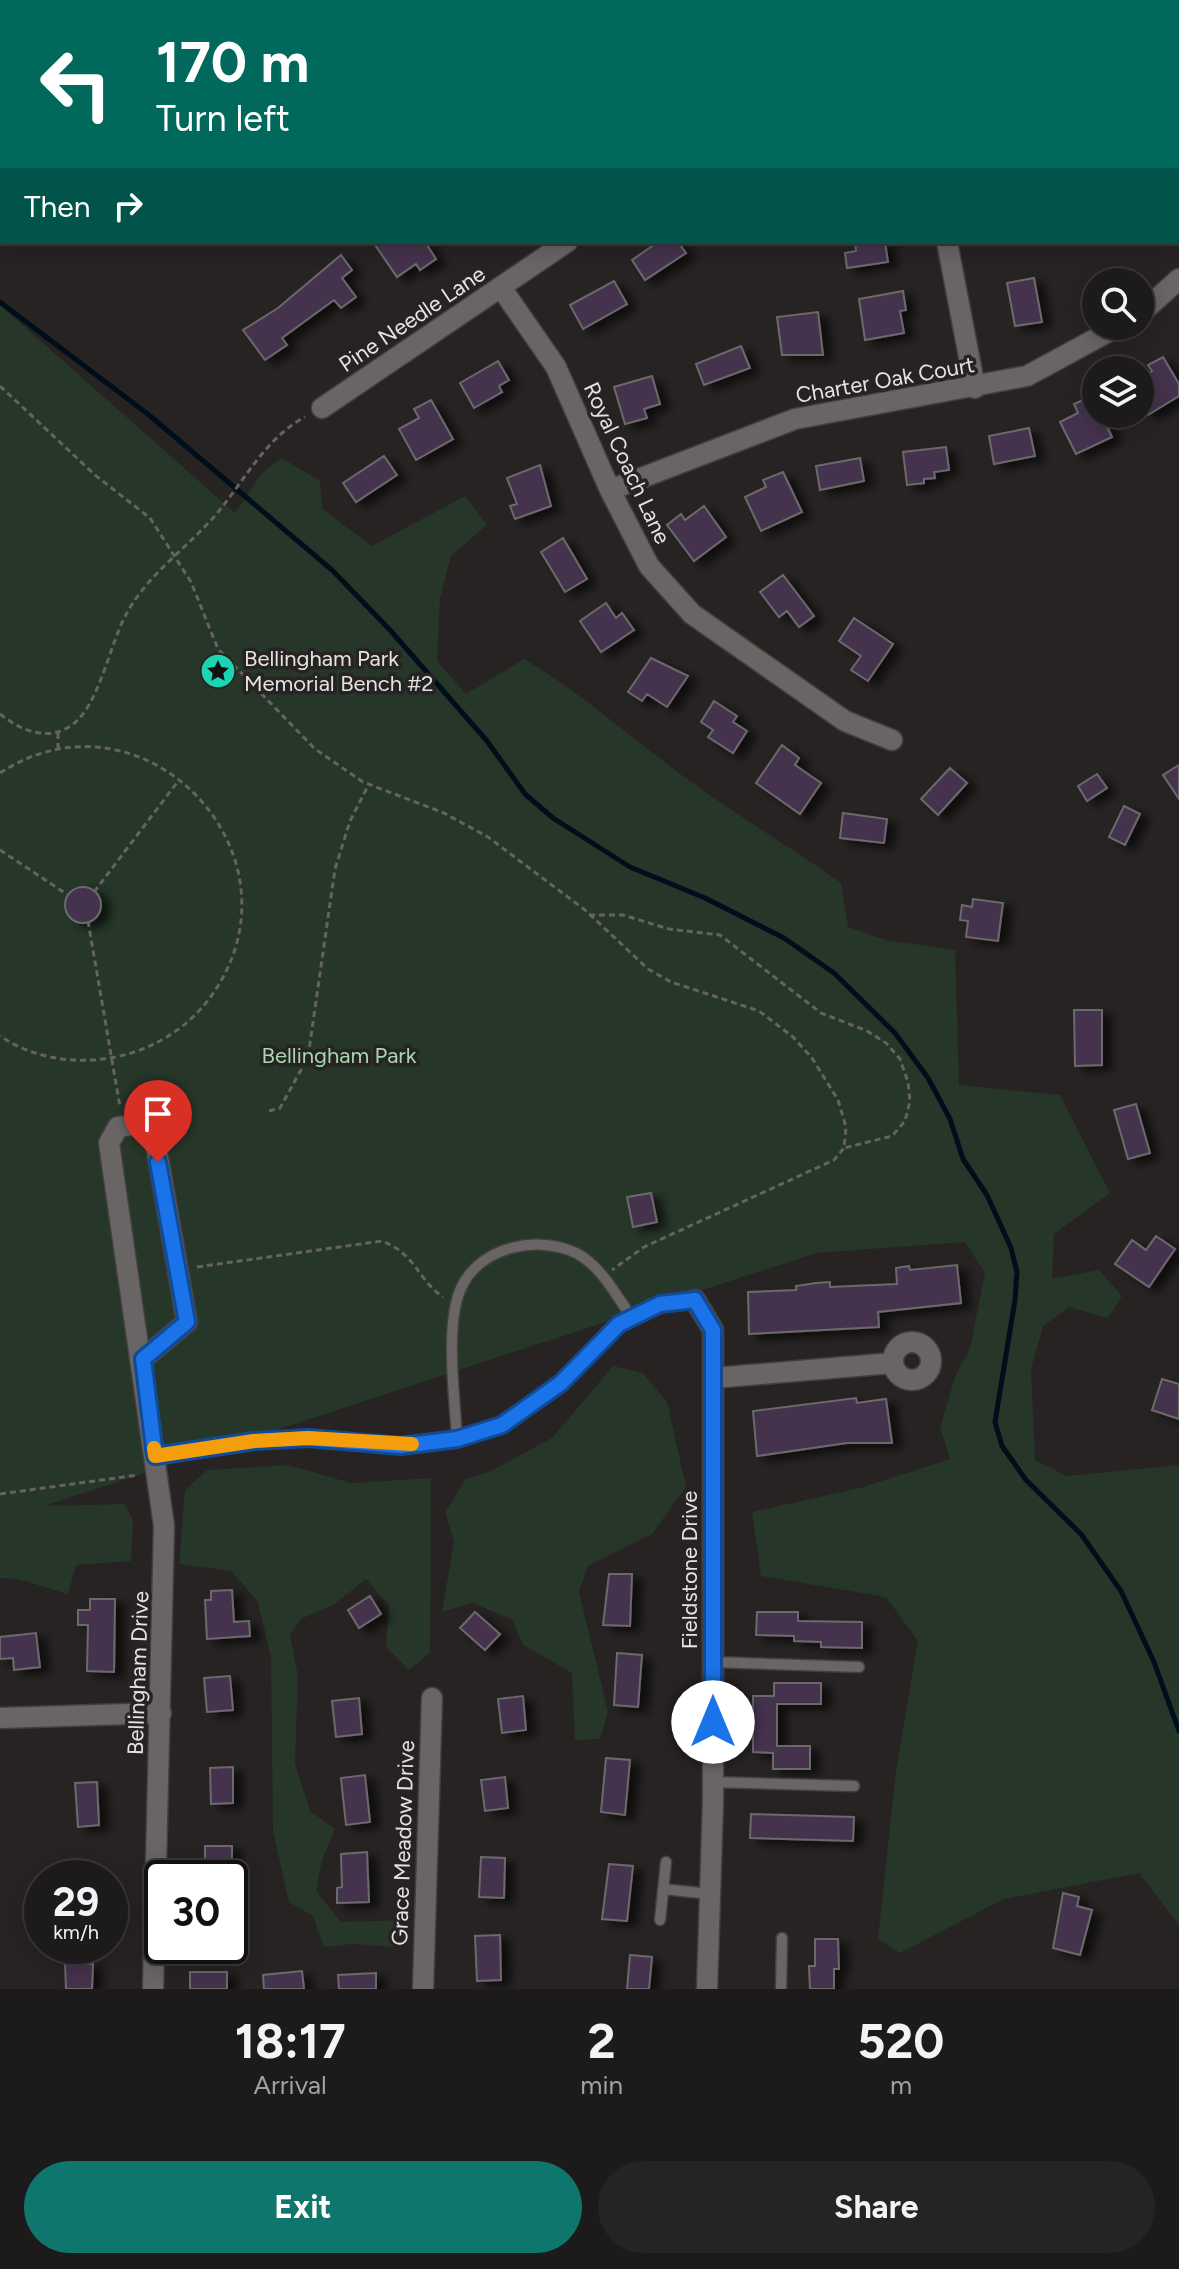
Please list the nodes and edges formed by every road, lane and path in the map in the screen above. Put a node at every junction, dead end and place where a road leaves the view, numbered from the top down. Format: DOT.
graph roads {
  1 [pos="564,244"];
  2 [pos="947,244"];
  3 [pos="1179,279"];
  4 [pos="502,289"];
  5 [pos="1154,301"];
  6 [pos="1093,340"];
  7 [pos="0,386"];
  8 [pos="975,388"];
  9 [pos="322,408"];
  10 [pos="610,490"];
  11 [pos="172,556"];
  12 [pos="0,714"];
  13 [pos="58,733"];
  14 [pos="892,740"];
  15 [pos="58,750"];
  16 [pos="0,773"];
  17 [pos="180,779"];
  18 [pos="369,784"];
  19 [pos="0,850"];
  20 [pos="94,892"];
  21 [pos="68,895"];
  22 [pos="589,915"];
  23 [pos="88,921"];
  24 [pos="0,1036"];
  25 [pos="112,1058"];
  26 [pos="269,1111"];
  27 [pos="123,1127"];
  28 [pos="844,1148"];
  29 [pos="178,1270"];
  30 [pos="604,1277"];
  31 [pos="695,1300"];
  32 [pos="456,1306"];
  33 [pos="632,1318"];
  34 [pos="143,1359"];
  35 [pos="893,1363"];
  36 [pos="713,1378"];
  37 [pos="457,1439"];
  38 [pos="156,1464"];
  39 [pos="0,1494"];
  40 [pos="713,1662"];
  41 [pos="859,1667"];
  42 [pos="432,1698"];
  43 [pos="161,1713"];
  44 [pos="0,1718"];
  45 [pos="713,1782"];
  46 [pos="854,1786"];
  47 [pos="666,1862"];
  48 [pos="663,1889"];
  49 [pos="710,1894"];
  50 [pos="660,1920"];
  51 [pos="782,1938"];
  52 [pos="153,1989"];
  53 [pos="423,1989"];
  54 [pos="707,1989"];
  55 [pos="781,1989"];
  1 -- 4 [label="street, Pine Needle Lane"];
  2 -- 8 [label="street"];
  3 -- 5 [label="street"];
  4 -- 9 [label="street, Pine Needle Lane"];
  4 -- 10 [label="street, Royal Coach Lane"];
  6 -- 8 [label="street, Charter Oak Court"];
  7 -- 11 [label="path"];
  8 -- 10 [label="street, Charter Oak Court"];
  9 -- 11 [label="path"];
  10 -- 14 [label="street, Royal Coach Lane"];
  11 -- 13 [label="path"];
  11 -- 18 [label="path"];
  12 -- 13 [label="path"];
  13 -- 15 [label="path"];
  15 -- 16 [label="path"];
  15 -- 17 [label="path"];
  17 -- 20 [label="path"];
  17 -- 25 [label="path"];
  18 -- 22 [label="path"];
  18 -- 26 [label="path"];
  19 -- 21 [label="path"];
  22 -- 28 [label="path"];
  22 -- 28 [label="path"];
  23 -- 25 [label="path"];
  24 -- 25 [label="path"];
  25 -- 27 [label="path"];
  27 -- 29 [label="street"];
  27 -- 34 [label="street, Bellingham Drive"];
  28 -- 30 [label="path"];
  29 -- 32 [label="path"];
  29 -- 34 [label="street"];
  30 -- 32 [label="lane"];
  30 -- 33 [label="lane"];
  31 -- 33 [label="lane"];
  31 -- 36 [label="street, Fieldstone Drive"];
  32 -- 37 [label="lane"];
  33 -- 37 [label="lane"];
  34 -- 38 [label="street, Bellingham Drive"];
  35 -- 36 [label="street"];
  36 -- 40 [label="street, Fieldstone Drive"];
  37 -- 38 [label="lane"];
  38 -- 39 [label="path"];
  38 -- 43 [label="street, Bellingham Drive"];
  40 -- 41 [label="lane"];
  40 -- 45 [label="street, Fieldstone Drive"];
  42 -- 53 [label="street, Grace Meadow Drive"];
  43 -- 44 [label="street"];
  43 -- 52 [label="street, Bellingham Drive"];
  45 -- 46 [label="lane"];
  45 -- 49 [label="street, Fieldstone Drive"];
  47 -- 48 [label="lane"];
  48 -- 49 [label="lane"];
  48 -- 50 [label="lane"];
  49 -- 54 [label="street, Fieldstone Drive"];
  51 -- 55 [label="lane"];
}
